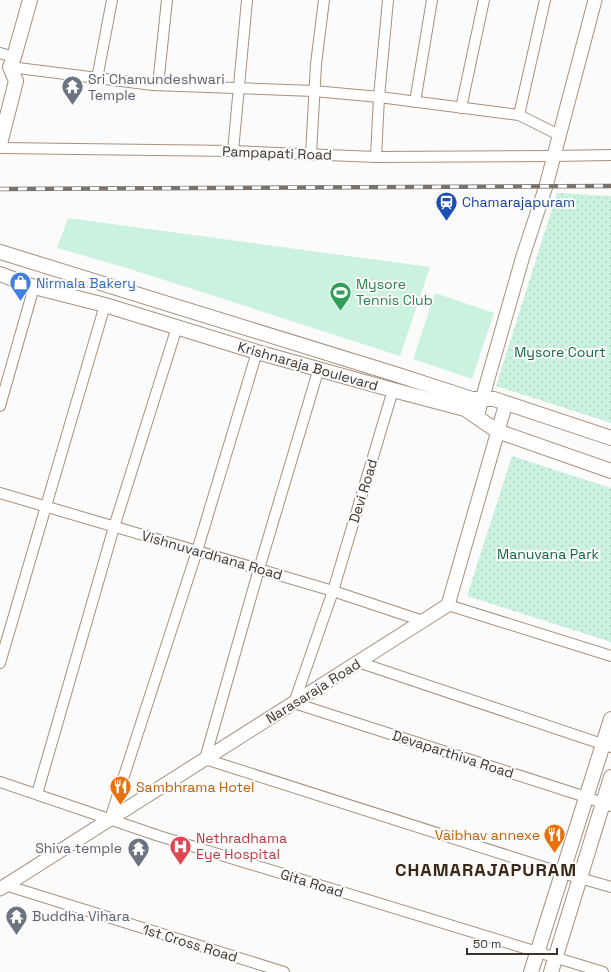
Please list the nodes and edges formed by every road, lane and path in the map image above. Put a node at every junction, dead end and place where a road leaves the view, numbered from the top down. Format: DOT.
graph roads {
  1 [pos="30,0"];
  2 [pos="112,0"];
  3 [pos="167,0"];
  4 [pos="247,0"];
  5 [pos="324,0"];
  6 [pos="388,0"];
  7 [pos="432,0"];
  8 [pos="484,0"];
  9 [pos="545,0"];
  10 [pos="595,0"];
  11 [pos="0,53"];
  12 [pos="8,67"];
  13 [pos="97,79"];
  14 [pos="158,85"];
  15 [pos="239,88"];
  16 [pos="314,91"];
  17 [pos="379,97"];
  18 [pos="415,102"];
  19 [pos="462,108"];
  20 [pos="519,115"];
  21 [pos="559,135"];
  22 [pos="0,144"];
  23 [pos="0,148"];
  24 [pos="233,151"];
  25 [pos="311,154"];
  26 [pos="611,155"];
  27 [pos="553,156"];
  28 [pos="376,157"];
  29 [pos="0,252"];
  30 [pos="0,274"];
  31 [pos="34,287"];
  32 [pos="105,306"];
  33 [pos="177,327"];
  34 [pos="257,352"];
  35 [pos="319,368"];
  36 [pos="393,390"];
  37 [pos="481,399"];
  38 [pos="506,403"];
  39 [pos="0,406"];
  40 [pos="477,417"];
  41 [pos="497,431"];
  42 [pos="611,438"];
  43 [pos="611,471"];
  44 [pos="0,493"];
  45 [pos="45,507"];
  46 [pos="114,527"];
  47 [pos="197,551"];
  48 [pos="259,569"];
  49 [pos="333,591"];
  50 [pos="448,605"];
  51 [pos="423,621"];
  52 [pos="611,656"];
  53 [pos="358,662"];
  54 [pos="0,663"];
  55 [pos="294,703"];
  56 [pos="611,719"];
  57 [pos="607,746"];
  58 [pos="205,759"];
  59 [pos="611,776"];
  60 [pos="0,782"];
  61 [pos="37,794"];
  62 [pos="586,797"];
  63 [pos="607,805"];
  64 [pos="110,819"];
  65 [pos="562,873"];
  66 [pos="579,877"];
  67 [pos="3,887"];
  68 [pos="611,887"];
  69 [pos="537,952"];
  70 [pos="556,957"];
  71 [pos="284,972"];
  72 [pos="531,972"];
  73 [pos="551,972"];
  74 [pos="603,972"];
  1 -- 12 [label="main road"];
  2 -- 13 [label="street"];
  3 -- 14 [label="street"];
  4 -- 15 [label="street"];
  5 -- 16 [label="street"];
  6 -- 17 [label="street"];
  7 -- 18 [label="street"];
  8 -- 19 [label="street"];
  9 -- 20 [label="street"];
  10 -- 21 [label="street"];
  11 -- 12 [label="street"];
  12 -- 13 [label="street"];
  12 -- 22 [label="main road"];
  13 -- 14 [label="street"];
  14 -- 15 [label="street"];
  15 -- 16 [label="street"];
  15 -- 24 [label="street"];
  16 -- 17 [label="street"];
  16 -- 25 [label="street"];
  17 -- 18 [label="street"];
  17 -- 28 [label="street"];
  18 -- 19 [label="street"];
  19 -- 20 [label="street"];
  20 -- 21 [label="street"];
  21 -- 27 [label="street"];
  23 -- 24 [label="street, Pampapati Road"];
  24 -- 25 [label="street, Pampapati Road"];
  25 -- 28 [label="street, Pampapati Road"];
  26 -- 27 [label="street, Pampapati Road"];
  27 -- 28 [label="street, Pampapati Road"];
  27 -- 37 [label="street"];
  29 -- 37 [label="main road, Krishnaraja Boulevard"];
  30 -- 31 [label="main road, Krishnaraja Boulevard"];
  31 -- 32 [label="main road, Krishnaraja Boulevard"];
  31 -- 39 [label="street"];
  32 -- 33 [label="main road, Krishnaraja Boulevard"];
  32 -- 45 [label="street"];
  33 -- 34 [label="main road, Krishnaraja Boulevard"];
  33 -- 46 [label="street"];
  34 -- 35 [label="main road, Krishnaraja Boulevard"];
  34 -- 47 [label="street"];
  35 -- 36 [label="main road, Krishnaraja Boulevard"];
  35 -- 48 [label="street"];
  36 -- 40 [label="main road, Krishnaraja Boulevard"];
  36 -- 49 [label="street, Devi Road"];
  37 -- 38 [label="main road, Krishnaraja Boulevard"];
  37 -- 40 [label="street"];
  38 -- 41 [label="street"];
  38 -- 42 [label="main road, Krishnaraja Boulevard"];
  40 -- 41 [label="main road, Krishnaraja Boulevard"];
  41 -- 43 [label="main road, Krishnaraja Boulevard"];
  41 -- 50 [label="street"];
  44 -- 45 [label="street, Vishnuvardhana Road"];
  45 -- 46 [label="street, Vishnuvardhana Road"];
  45 -- 54 [label="street"];
  46 -- 47 [label="street, Vishnuvardhana Road"];
  46 -- 61 [label="street"];
  47 -- 48 [label="street, Vishnuvardhana Road"];
  47 -- 64 [label="street"];
  48 -- 49 [label="street, Vishnuvardhana Road"];
  48 -- 58 [label="street"];
  49 -- 51 [label="street, Vishnuvardhana Road"];
  49 -- 55 [label="street, Devi Road"];
  50 -- 51 [label="street, Narasaraja Road"];
  50 -- 52 [label="street"];
  51 -- 53 [label="street, Narasaraja Road"];
  53 -- 55 [label="street, Narasaraja Road"];
  53 -- 57 [label="street"];
  55 -- 58 [label="street, Narasaraja Road"];
  55 -- 62 [label="street, Devaparthiva Road"];
  56 -- 57 [label="main road"];
  57 -- 62 [label="main road"];
  58 -- 64 [label="street, Narasaraja Road"];
  58 -- 65 [label="street"];
  59 -- 63 [label="main road"];
  60 -- 61 [label="street, Gita Road"];
  61 -- 64 [label="street, Gita Road"];
  62 -- 63 [label="street, Devaparthiva Road"];
  62 -- 65 [label="main road"];
  63 -- 66 [label="main road"];
  64 -- 67 [label="street, Narasaraja Road"];
  64 -- 69 [label="street, Gita Road"];
  65 -- 66 [label="street"];
  65 -- 69 [label="main road"];
  66 -- 68 [label="street"];
  66 -- 70 [label="main road"];
  67 -- 71 [label="street, 1st Cross Road"];
  69 -- 70 [label="street, Gita Road"];
  69 -- 72 [label="main road"];
  70 -- 73 [label="main road"];
  70 -- 74 [label="street, Gita Road"];
}
